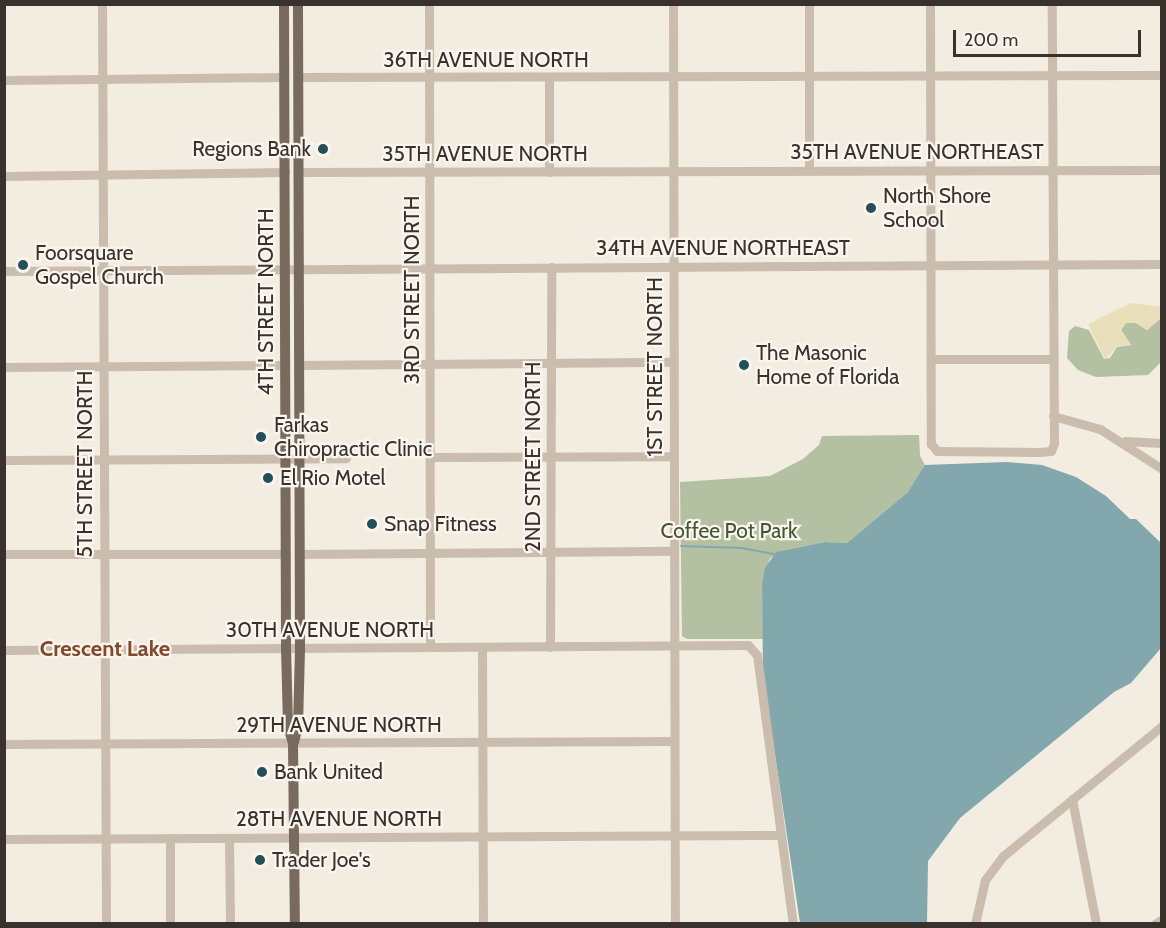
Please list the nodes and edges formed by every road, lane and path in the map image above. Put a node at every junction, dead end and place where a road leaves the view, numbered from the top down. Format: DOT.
graph roads {
  1 [pos="102,4"];
  2 [pos="284,4"];
  3 [pos="292,4"];
  4 [pos="298,4"];
  5 [pos="429,4"];
  6 [pos="673,4"];
  7 [pos="809,4"];
  8 [pos="930,4"];
  9 [pos="1052,4"];
  10 [pos="298,39"];
  11 [pos="1161,75"];
  12 [pos="809,76"];
  13 [pos="929,76"];
  14 [pos="1052,76"];
  15 [pos="284,77"];
  16 [pos="298,77"];
  17 [pos="429,77"];
  18 [pos="674,77"];
  19 [pos="549,79"];
  20 [pos="4,80"];
  21 [pos="102,80"];
  22 [pos="809,170"];
  23 [pos="930,170"];
  24 [pos="1053,170"];
  25 [pos="1161,170"];
  26 [pos="672,171"];
  27 [pos="285,172"];
  28 [pos="298,172"];
  29 [pos="429,172"];
  30 [pos="549,172"];
  31 [pos="104,175"];
  32 [pos="4,176"];
  33 [pos="930,264"];
  34 [pos="1161,264"];
  35 [pos="1053,265"];
  36 [pos="551,267"];
  37 [pos="673,267"];
  38 [pos="285,269"];
  39 [pos="299,269"];
  40 [pos="430,269"];
  41 [pos="102,270"];
  42 [pos="4,271"];
  43 [pos="931,359"];
  44 [pos="1053,359"];
  45 [pos="551,362"];
  46 [pos="673,362"];
  47 [pos="430,363"];
  48 [pos="285,365"];
  49 [pos="299,365"];
  50 [pos="103,366"];
  51 [pos="4,367"];
  52 [pos="299,410"];
  53 [pos="1053,416"];
  54 [pos="1124,441"];
  55 [pos="1161,443"];
  56 [pos="673,456"];
  57 [pos="551,457"];
  58 [pos="104,458"];
  59 [pos="346,458"];
  60 [pos="430,458"];
  61 [pos="286,459"];
  62 [pos="300,459"];
  63 [pos="4,460"];
  64 [pos="1161,469"];
  65 [pos="286,505"];
  66 [pos="674,550"];
  67 [pos="550,551"];
  68 [pos="430,552"];
  69 [pos="103,553"];
  70 [pos="4,554"];
  71 [pos="286,554"];
  72 [pos="299,554"];
  73 [pos="674,645"];
  74 [pos="430,647"];
  75 [pos="482,647"];
  76 [pos="550,647"];
  77 [pos="286,648"];
  78 [pos="300,648"];
  79 [pos="105,649"];
  80 [pos="4,650"];
  81 [pos="1161,726"];
  82 [pos="674,741"];
  83 [pos="482,742"];
  84 [pos="293,743"];
  85 [pos="4,744"];
  86 [pos="105,744"];
  87 [pos="1072,799"];
  88 [pos="675,835"];
  89 [pos="779,835"];
  90 [pos="483,836"];
  91 [pos="294,837"];
  92 [pos="106,838"];
  93 [pos="170,838"];
  94 [pos="229,838"];
  95 [pos="4,839"];
  96 [pos="106,924"];
  97 [pos="170,924"];
  98 [pos="230,924"];
  99 [pos="296,924"];
  100 [pos="483,924"];
  101 [pos="675,924"];
  102 [pos="793,924"];
  103 [pos="975,924"];
  104 [pos="1096,924"];
  1 -- 21 [label="street, 5TH STREET NORTH"];
  2 -- 15 [label="main road, 4TH STREET NORTH"];
  3 -- 10 [label="main road"];
  4 -- 10 [label="main road, 4TH STREET NORTH"];
  5 -- 17 [label="street, 3RD STREET NORTH"];
  6 -- 18 [label="street, 1ST STREET NORTH"];
  7 -- 12 [label="street"];
  8 -- 13 [label="street"];
  9 -- 14 [label="street"];
  10 -- 16 [label="main road, 4TH STREET NORTH"];
  11 -- 14 [label="street, 36TH AVENUE NORTH"];
  12 -- 13 [label="street, 36TH AVENUE NORTH"];
  12 -- 18 [label="street, 36TH AVENUE NORTH"];
  12 -- 22 [label="street"];
  13 -- 14 [label="street, 36TH AVENUE NORTH"];
  13 -- 23 [label="street"];
  14 -- 24 [label="street"];
  15 -- 21 [label="street"];
  15 -- 27 [label="main road, 4TH STREET NORTH"];
  15 -- 28 [label="main road"];
  16 -- 17 [label="street, 36TH AVENUE NORTH"];
  16 -- 28 [label="main road, 4TH STREET NORTH"];
  17 -- 19 [label="street, 36TH AVENUE NORTH"];
  17 -- 29 [label="street, 3RD STREET NORTH"];
  18 -- 19 [label="street, 36TH AVENUE NORTH"];
  18 -- 26 [label="street, 1ST STREET NORTH"];
  19 -- 30 [label="street"];
  20 -- 21 [label="street"];
  21 -- 31 [label="street, 5TH STREET NORTH"];
  22 -- 23 [label="street, 35TH AVENUE NORTHEAST"];
  22 -- 26 [label="street, 35TH AVENUE NORTHEAST"];
  23 -- 24 [label="street, 35TH AVENUE NORTHEAST"];
  23 -- 33 [label="street"];
  24 -- 25 [label="street, 35TH AVENUE NORTHEAST"];
  24 -- 35 [label="street"];
  26 -- 30 [label="street, 35TH AVENUE NORTH"];
  26 -- 37 [label="street, 1ST STREET NORTH"];
  27 -- 31 [label="street"];
  27 -- 38 [label="main road, 4TH STREET NORTH"];
  28 -- 29 [label="street, 35TH AVENUE NORTH"];
  28 -- 39 [label="main road, 4TH STREET NORTH"];
  29 -- 30 [label="street, 35TH AVENUE NORTH"];
  29 -- 40 [label="street, 3RD STREET NORTH"];
  31 -- 32 [label="street"];
  31 -- 41 [label="street, 5TH STREET NORTH"];
  33 -- 35 [label="street, 34TH AVENUE NORTHEAST"];
  33 -- 37 [label="street, 34TH AVENUE NORTHEAST"];
  33 -- 43 [label="street"];
  34 -- 35 [label="street, 34TH AVENUE NORTHEAST"];
  35 -- 44 [label="street"];
  36 -- 37 [label="street, 34TH AVENUE NORTHEAST"];
  36 -- 40 [label="street, 34TH AVENUE NORTHEAST"];
  36 -- 45 [label="street, 2ND STREET NORTH"];
  37 -- 46 [label="street, 1ST STREET NORTH"];
  38 -- 39 [label="street, 34TH AVENUE NORTHEAST"];
  38 -- 41 [label="street, 34TH AVENUE NORTHEAST"];
  38 -- 48 [label="main road, 4TH STREET NORTH"];
  39 -- 40 [label="street, 34TH AVENUE NORTHEAST"];
  39 -- 49 [label="main road, 4TH STREET NORTH"];
  40 -- 47 [label="street, 3RD STREET NORTH"];
  41 -- 42 [label="street, 34TH AVENUE NORTHEAST"];
  41 -- 50 [label="street, 5TH STREET NORTH"];
  43 -- 44 [label="street"];
  43 -- 53 [label="street"];
  44 -- 53 [label="street"];
  45 -- 46 [label="street"];
  45 -- 47 [label="street"];
  45 -- 57 [label="street, 2ND STREET NORTH"];
  46 -- 56 [label="street, 1ST STREET NORTH"];
  47 -- 49 [label="street"];
  47 -- 60 [label="street, 3RD STREET NORTH"];
  48 -- 50 [label="street"];
  48 -- 52 [label="main road"];
  48 -- 61 [label="main road, 4TH STREET NORTH"];
  49 -- 52 [label="main road, 4TH STREET NORTH"];
  50 -- 51 [label="street"];
  50 -- 58 [label="street, 5TH STREET NORTH"];
  52 -- 62 [label="main road, 4TH STREET NORTH"];
  53 -- 54 [label="street"];
  54 -- 55 [label="street"];
  54 -- 64 [label="street"];
  56 -- 57 [label="street"];
  56 -- 66 [label="street, 1ST STREET NORTH"];
  57 -- 60 [label="street"];
  57 -- 67 [label="street, 2ND STREET NORTH"];
  58 -- 61 [label="street"];
  58 -- 63 [label="street"];
  58 -- 69 [label="street, 5TH STREET NORTH"];
  59 -- 62 [label="street"];
  60 -- 68 [label="street, 3RD STREET NORTH"];
  61 -- 62 [label="street"];
  61 -- 65 [label="main road, 4TH STREET NORTH"];
  62 -- 72 [label="main road, 4TH STREET NORTH"];
  65 -- 71 [label="main road, 4TH STREET NORTH"];
  65 -- 72 [label="main road"];
  66 -- 67 [label="street"];
  66 -- 73 [label="street, 1ST STREET NORTH"];
  67 -- 68 [label="street"];
  67 -- 76 [label="street, 2ND STREET NORTH"];
  68 -- 72 [label="street"];
  68 -- 74 [label="street, 3RD STREET NORTH"];
  69 -- 70 [label="street"];
  69 -- 71 [label="street"];
  69 -- 79 [label="street, 5TH STREET NORTH"];
  71 -- 77 [label="main road, 4TH STREET NORTH"];
  72 -- 78 [label="main road, 4TH STREET NORTH"];
  73 -- 76 [label="street, 30TH AVENUE NORTH"];
  73 -- 82 [label="street, 1ST STREET NORTH"];
  73 -- 89 [label="street"];
  74 -- 75 [label="street, 30TH AVENUE NORTH"];
  74 -- 78 [label="street, 30TH AVENUE NORTH"];
  75 -- 76 [label="street, 30TH AVENUE NORTH"];
  75 -- 83 [label="street"];
  77 -- 78 [label="street, 30TH AVENUE NORTH"];
  77 -- 79 [label="street, 30TH AVENUE NORTH"];
  77 -- 84 [label="main road, 4TH STREET NORTH"];
  78 -- 84 [label="main road, 4TH STREET NORTH"];
  79 -- 80 [label="street, 30TH AVENUE NORTH"];
  79 -- 86 [label="street, 5TH STREET NORTH"];
  81 -- 87 [label="street"];
  82 -- 83 [label="street, 29TH AVENUE NORTH"];
  82 -- 88 [label="street, 1ST STREET NORTH"];
  83 -- 84 [label="street, 29TH AVENUE NORTH"];
  83 -- 90 [label="street"];
  84 -- 86 [label="street, 29TH AVENUE NORTH"];
  84 -- 91 [label="main road, 4TH STREET NORTH"];
  85 -- 86 [label="street, 29TH AVENUE NORTH"];
  86 -- 92 [label="street, 5TH STREET NORTH"];
  87 -- 103 [label="street"];
  87 -- 104 [label="street"];
  88 -- 89 [label="street, 28TH AVENUE NORTH"];
  88 -- 90 [label="street, 28TH AVENUE NORTH"];
  88 -- 101 [label="street, 1ST STREET NORTH"];
  89 -- 102 [label="street"];
  90 -- 91 [label="street, 28TH AVENUE NORTH"];
  90 -- 100 [label="street"];
  91 -- 94 [label="street, 28TH AVENUE NORTH"];
  91 -- 99 [label="main road, 4TH STREET NORTH"];
  92 -- 93 [label="street, 28TH AVENUE NORTH"];
  92 -- 95 [label="street, 28TH AVENUE NORTH"];
  92 -- 96 [label="street, 5TH STREET NORTH"];
  93 -- 94 [label="street, 28TH AVENUE NORTH"];
  93 -- 97 [label="street"];
  94 -- 98 [label="street"];
}
